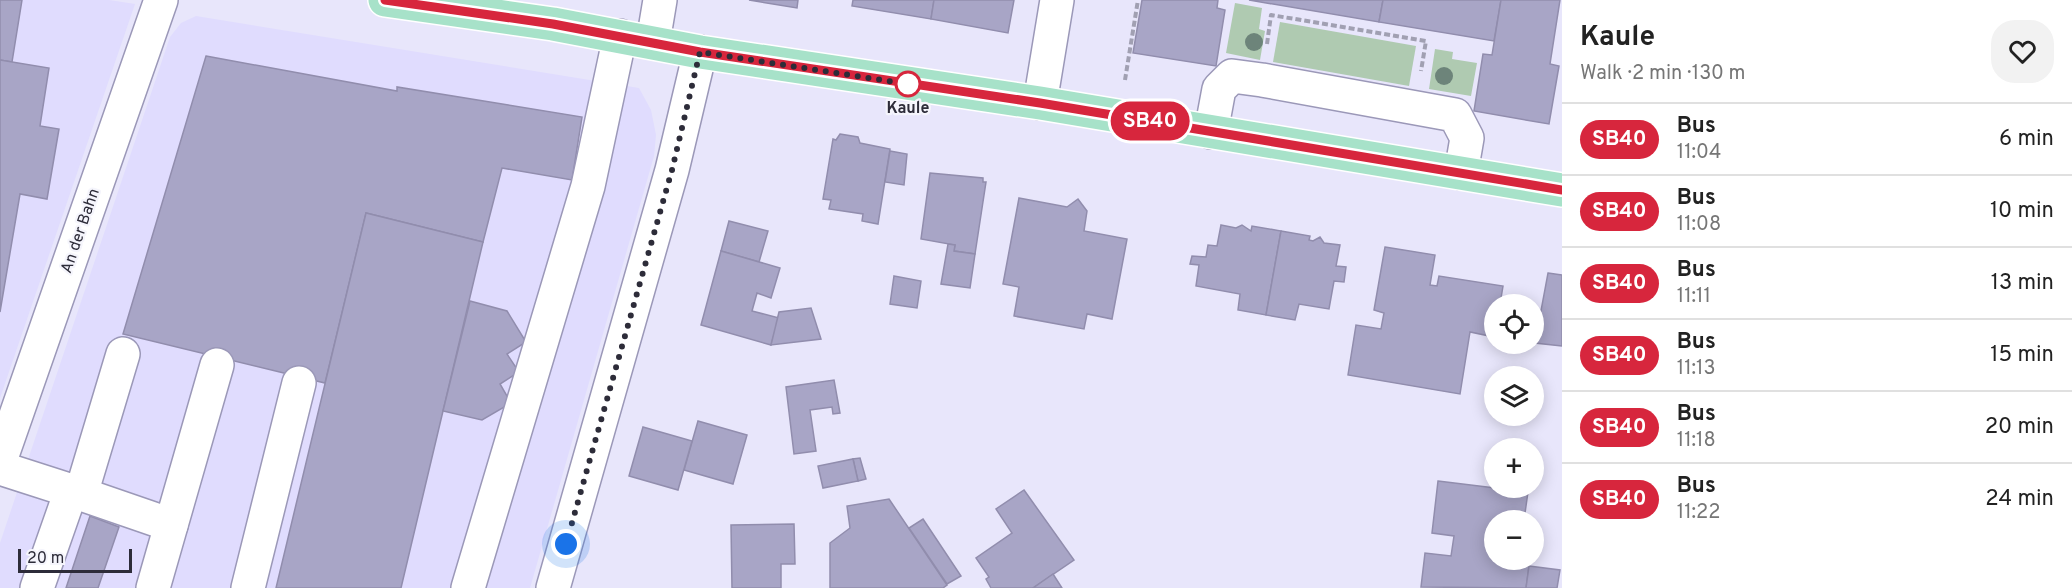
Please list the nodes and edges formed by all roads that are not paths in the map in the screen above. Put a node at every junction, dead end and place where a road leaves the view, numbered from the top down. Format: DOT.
graph roads {
  1 [pos="161,0"];
  2 [pos="385,0"];
  3 [pos="660,0"];
  4 [pos="1057,0"];
  5 [pos="485,7"];
  6 [pos="620,36"];
  7 [pos="653,42"];
  8 [pos="700,52"];
  9 [pos="1040,103"];
  10 [pos="1211,132"];
  11 [pos="1461,173"];
  12 [pos="1562,190"];
  13 [pos="123,354"];
  14 [pos="217,365"];
  15 [pos="299,383"];
  16 [pos="0,461"];
  17 [pos="0,468"];
  18 [pos="76,493"];
  19 [pos="171,525"];
  20 [pos="37,588"];
  21 [pos="153,588"];
  22 [pos="248,588"];
  23 [pos="468,588"];
  24 [pos="553,588"];
  1 -- 16 [label="street, An der Bahn"];
  2 -- 5 [label="main road"];
  3 -- 7 [label="street"];
  4 -- 9 [label="street"];
  5 -- 6 [label="main road"];
  6 -- 7 [label="main road"];
  6 -- 23 [label="street"];
  7 -- 8 [label="main road"];
  8 -- 9 [label="main road"];
  8 -- 24 [label="street"];
  9 -- 10 [label="main road"];
  10 -- 11 [label="main road"];
  10 -- 11 [label="street"];
  11 -- 12 [label="main road"];
  13 -- 18 [label="street"];
  14 -- 19 [label="street"];
  15 -- 22 [label="street"];
  17 -- 18 [label="street"];
  18 -- 19 [label="street"];
  18 -- 20 [label="street"];
  19 -- 21 [label="street"];
}
